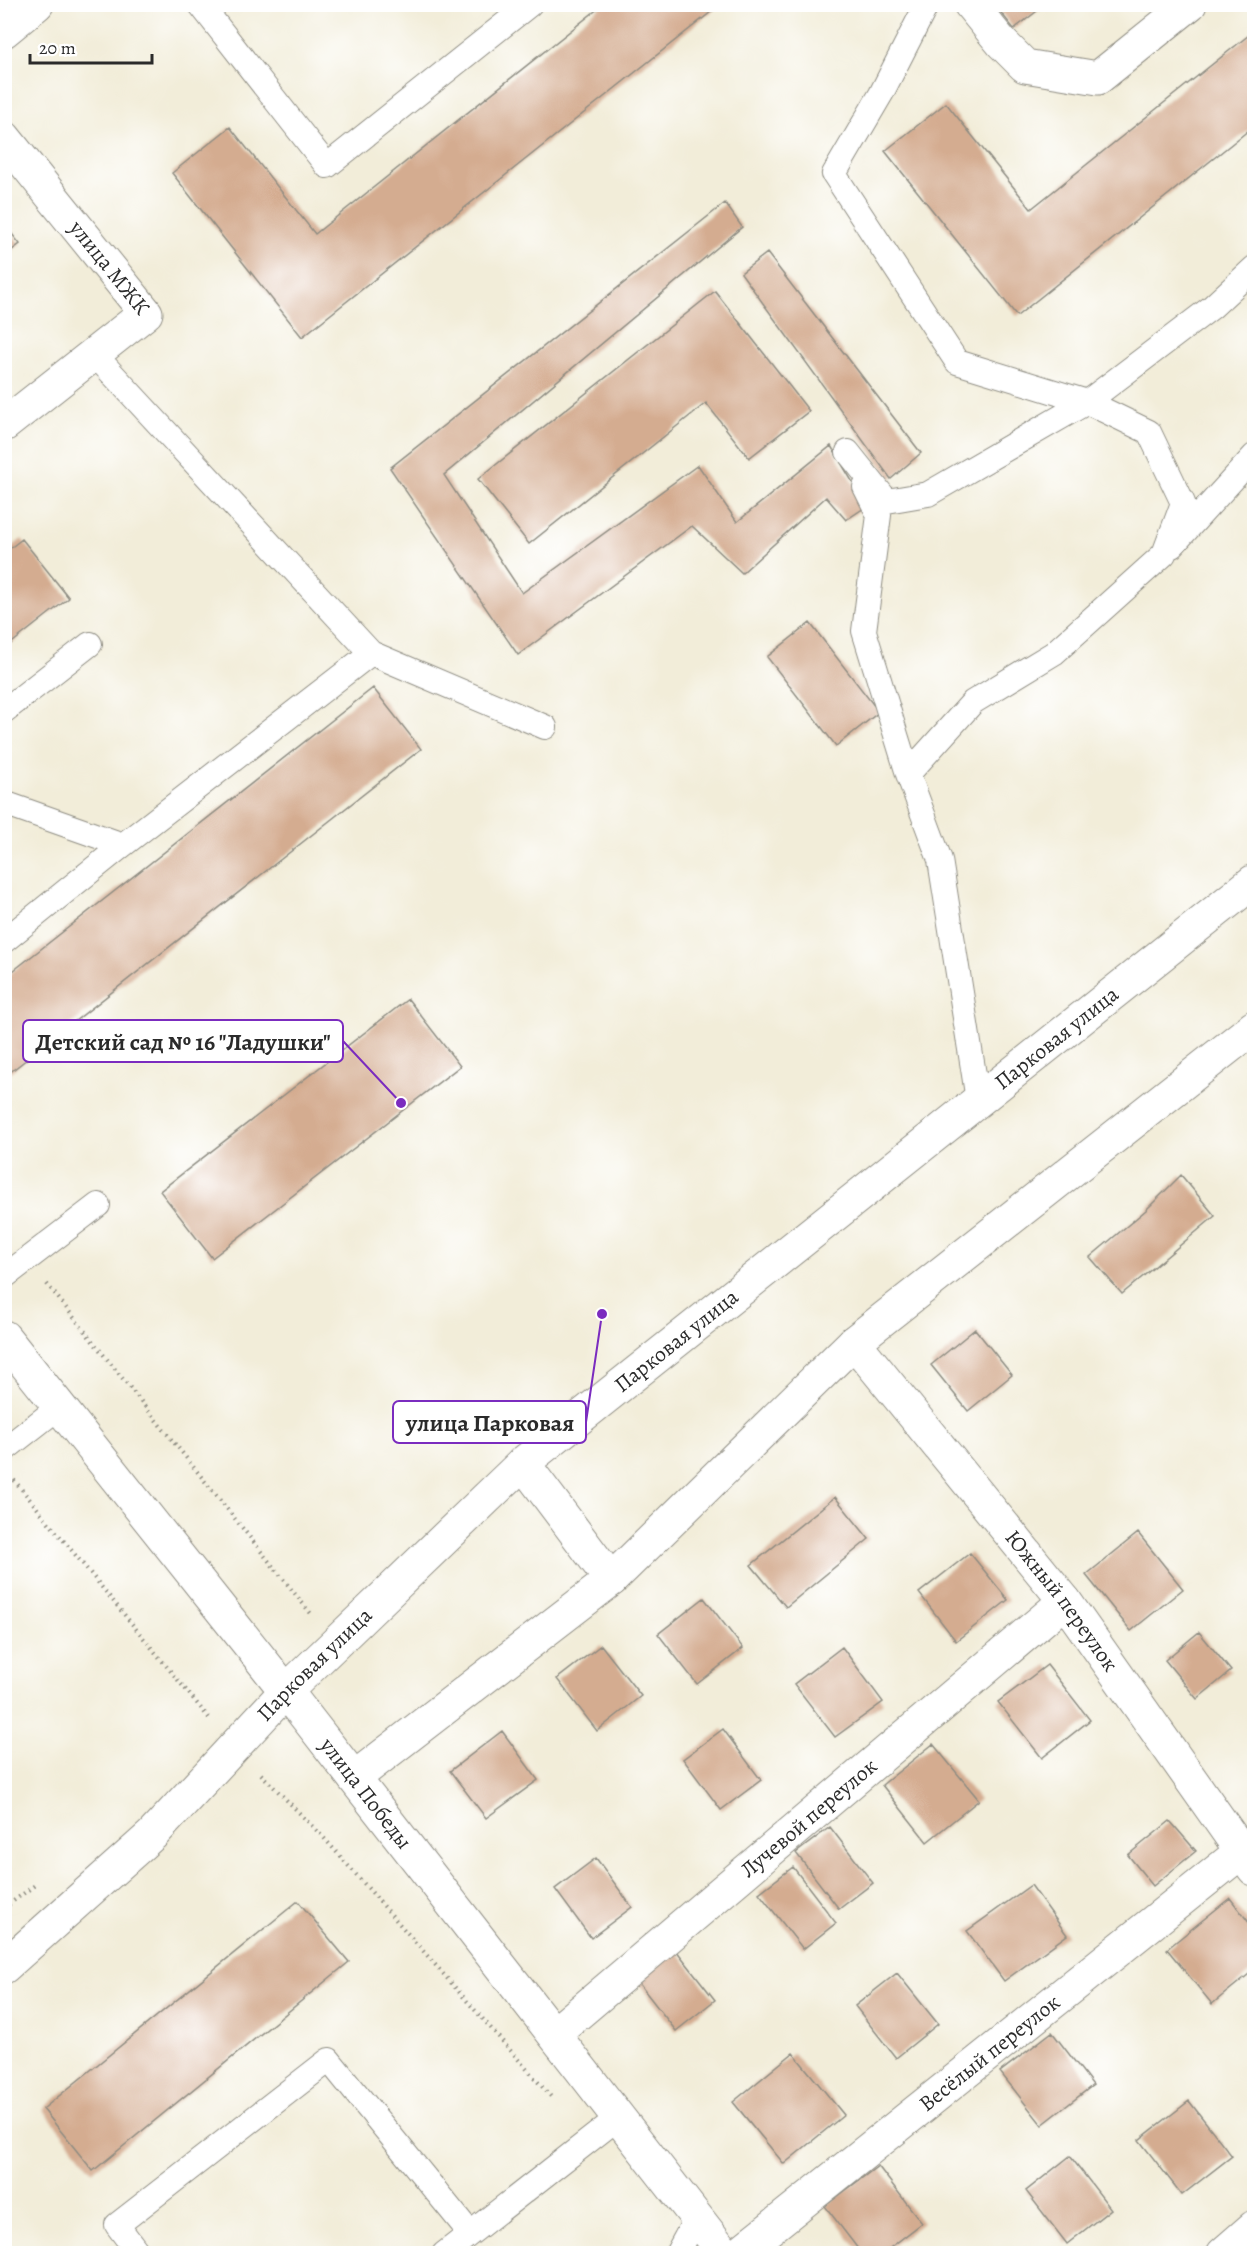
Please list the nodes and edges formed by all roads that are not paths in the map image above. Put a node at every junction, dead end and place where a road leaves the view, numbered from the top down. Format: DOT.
graph roads {
  1 [pos="37,4"];
  2 [pos="200,4"];
  3 [pos="530,4"];
  4 [pos="927,4"];
  5 [pos="970,4"];
  6 [pos="1190,4"];
  7 [pos="4,31"];
  8 [pos="4,137"];
  9 [pos="1254,268"];
  10 [pos="94,354"];
  11 [pos="1088,402"];
  12 [pos="4,426"];
  13 [pos="1254,456"];
  14 [pos="1164,554"];
  15 [pos="90,644"];
  16 [pos="372,653"];
  17 [pos="4,711"];
  18 [pos="545,727"];
  19 [pos="908,774"];
  20 [pos="4,803"];
  21 [pos="123,845"];
  22 [pos="1254,880"];
  23 [pos="4,941"];
  24 [pos="1254,1027"];
  25 [pos="978,1100"];
  26 [pos="98,1204"];
  27 [pos="4,1277"];
  28 [pos="4,1336"];
  29 [pos="854,1342"];
  30 [pos="59,1407"];
  31 [pos="4,1450"];
  32 [pos="523,1463"];
  33 [pos="611,1580"];
  34 [pos="1065,1601"];
  35 [pos="286,1691"];
  36 [pos="354,1778"];
  37 [pos="1248,1861"];
  38 [pos="4,1967"];
  39 [pos="554,2034"];
  40 [pos="619,2118"];
  41 [pos="697,2217"];
  42 [pos="1254,2228"];
  43 [pos="470,2233"];
  44 [pos="140,2253"];
  45 [pos="444,2253"];
  46 [pos="677,2253"];
  47 [pos="726,2253"];
  48 [pos="738,2253"];
  49 [pos="1223,2253"];
  1 -- 7 [label="street"];
  2 -- 3 [label="lane"];
  4 -- 11 [label="lane"];
  5 -- 6 [label="street"];
  8 -- 10 [label="street, улица МЖК"];
  9 -- 11 [label="lane"];
  10 -- 12 [label="street, улица МЖК"];
  10 -- 16 [label="lane"];
  11 -- 14 [label="lane"];
  11 -- 19 [label="lane"];
  13 -- 14 [label="lane"];
  14 -- 19 [label="lane"];
  15 -- 17 [label="lane"];
  16 -- 18 [label="lane"];
  16 -- 21 [label="lane"];
  19 -- 25 [label="lane"];
  20 -- 21 [label="lane"];
  21 -- 23 [label="lane"];
  22 -- 25 [label="street, Парковая улица"];
  24 -- 29 [label="street"];
  25 -- 32 [label="street, Парковая улица"];
  26 -- 27 [label="lane"];
  28 -- 30 [label="street, улица Победы"];
  29 -- 33 [label="street"];
  29 -- 34 [label="street, Южный переулок"];
  30 -- 31 [label="lane"];
  30 -- 35 [label="street, улица Победы"];
  32 -- 33 [label="street"];
  32 -- 35 [label="street, Парковая улица"];
  33 -- 36 [label="street"];
  34 -- 37 [label="street, Южный переулок"];
  34 -- 39 [label="street, Лучевой переулок"];
  35 -- 36 [label="street, улица Победы"];
  35 -- 38 [label="street, Парковая улица"];
  36 -- 39 [label="street, улица Победы"];
  37 -- 48 [label="street, Весёлый переулок"];
  39 -- 40 [label="street, улица Победы"];
  40 -- 41 [label="street, улица Победы"];
  40 -- 43 [label="lane"];
  41 -- 46 [label="lane"];
  41 -- 47 [label="street, улица Победы"];
  42 -- 49 [label="street"];
  43 -- 44 [label="lane"];
  43 -- 45 [label="lane"];
}
